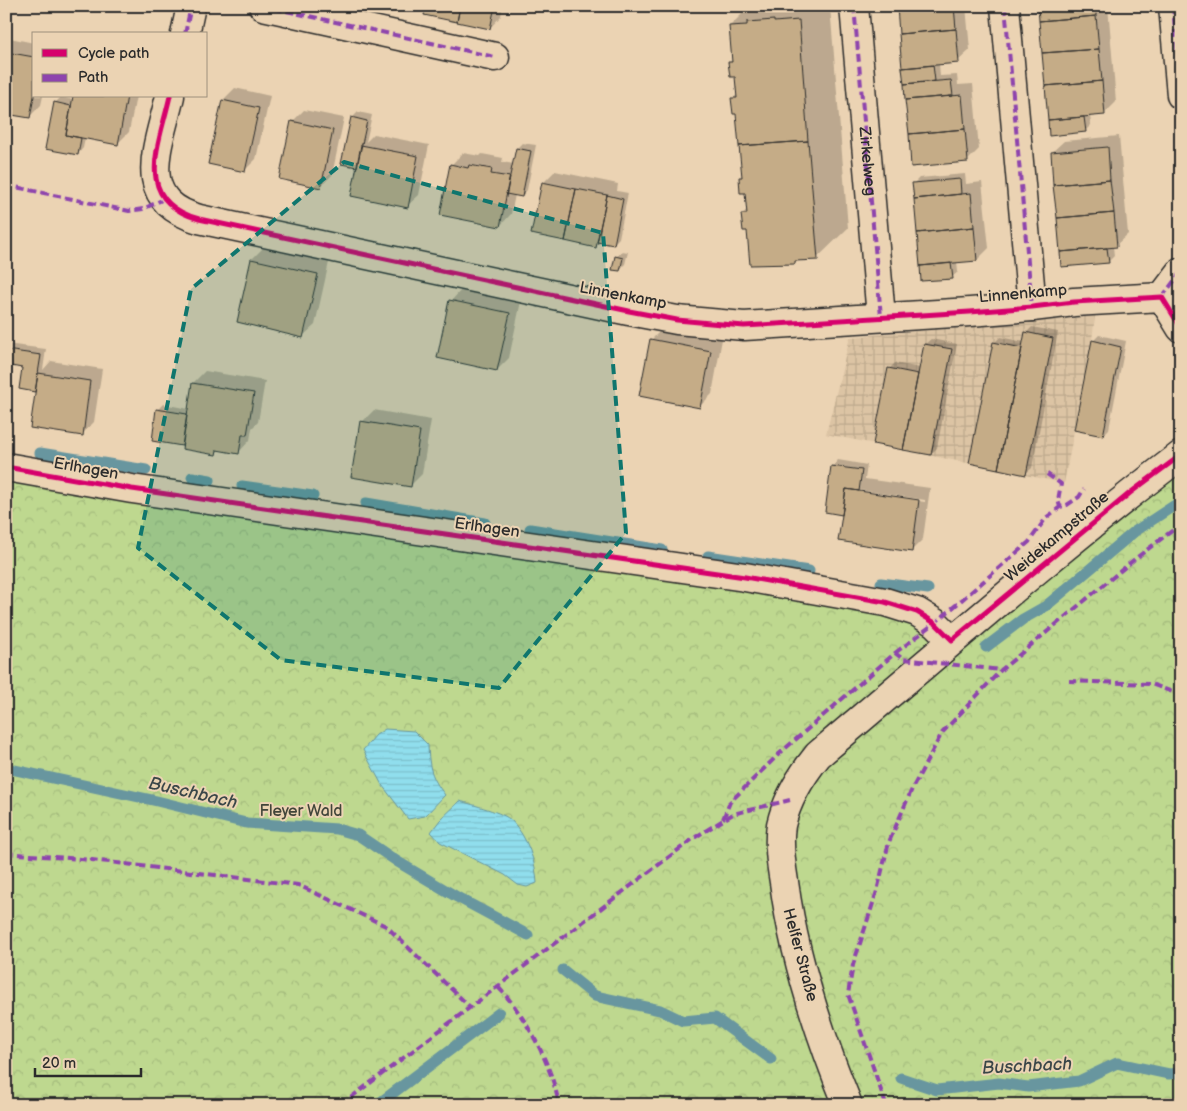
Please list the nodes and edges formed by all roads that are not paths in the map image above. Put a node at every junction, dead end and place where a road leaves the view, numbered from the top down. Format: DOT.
graph roads {
  1 [pos="191,6"];
  2 [pos="263,6"];
  3 [pos="854,6"];
  4 [pos="1005,6"];
  5 [pos="1173,6"];
  6 [pos="184,32"];
  7 [pos="495,57"];
  8 [pos="1181,96"];
  9 [pos="170,98"];
  10 [pos="1181,272"];
  11 [pos="1162,297"];
  12 [pos="1032,308"];
  13 [pos="882,317"];
  14 [pos="1181,328"];
  15 [pos="1181,455"];
  16 [pos="6,468"];
  17 [pos="952,640"];
  18 [pos="790,800"];
  19 [pos="848,1105"];
  1 -- 6 [label="street"];
  2 -- 7 [label="street"];
  3 -- 13 [label="street, Zirkelweg"];
  4 -- 12 [label="street"];
  5 -- 8 [label="street"];
  9 -- 13 [label="street, Linnenkamp"];
  10 -- 11 [label="street"];
  11 -- 12 [label="street, Linnenkamp"];
  11 -- 14 [label="street"];
  12 -- 13 [label="street, Linnenkamp"];
  15 -- 17 [label="street, Weidekampstraße"];
  16 -- 17 [label="street, Erlhagen"];
  17 -- 18 [label="street, Weidekampstraße"];
  18 -- 19 [label="street, Helfer Straße"];
}
